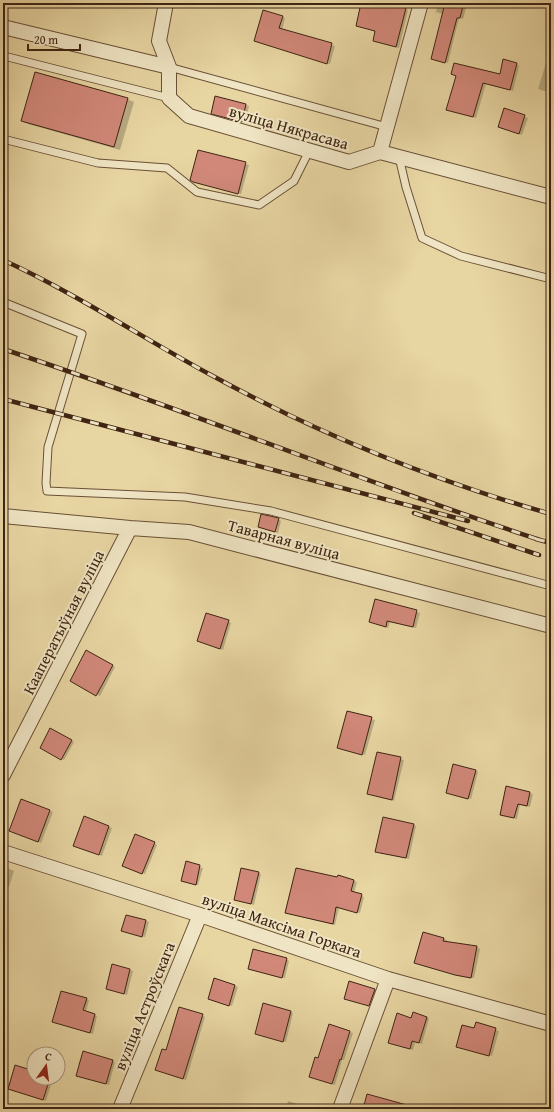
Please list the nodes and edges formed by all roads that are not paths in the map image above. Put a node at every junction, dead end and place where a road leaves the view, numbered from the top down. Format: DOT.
graph roads {
  1 [pos="166,3"];
  2 [pos="421,3"];
  3 [pos="3,27"];
  4 [pos="3,57"];
  5 [pos="169,67"];
  6 [pos="169,98"];
  7 [pos="387,127"];
  8 [pos="3,139"];
  9 [pos="309,151"];
  10 [pos="380,152"];
  11 [pos="399,157"];
  12 [pos="551,197"];
  13 [pos="551,279"];
  14 [pos="3,302"];
  15 [pos="3,516"];
  16 [pos="130,528"];
  17 [pos="551,586"];
  18 [pos="551,626"];
  19 [pos="3,775"];
  20 [pos="3,852"];
  21 [pos="200,915"];
  22 [pos="388,979"];
  23 [pos="551,1024"];
  24 [pos="120,1109"];
  25 [pos="340,1109"];
  1 -- 5 [label="street"];
  2 -- 7 [label="street"];
  3 -- 5 [label="street"];
  4 -- 6 [label="lane"];
  5 -- 6 [label="street"];
  5 -- 7 [label="lane"];
  6 -- 9 [label="street, вуліца Някрасава"];
  7 -- 10 [label="street"];
  8 -- 9 [label="lane"];
  9 -- 10 [label="street, вуліца Някрасава"];
  10 -- 11 [label="street"];
  11 -- 12 [label="street"];
  11 -- 13 [label="lane"];
  14 -- 17 [label="lane"];
  15 -- 16 [label="street, Таварная вуліца"];
  16 -- 18 [label="street, Таварная вуліца"];
  16 -- 19 [label="street, Кааператыўная вуліца"];
  20 -- 21 [label="street, вуліца Максіма Горкага"];
  21 -- 22 [label="street, вуліца Максіма Горкага"];
  21 -- 24 [label="street, вуліца Астроўскага"];
  22 -- 23 [label="street, вуліца Максіма Горкага"];
  22 -- 25 [label="street"];
}
